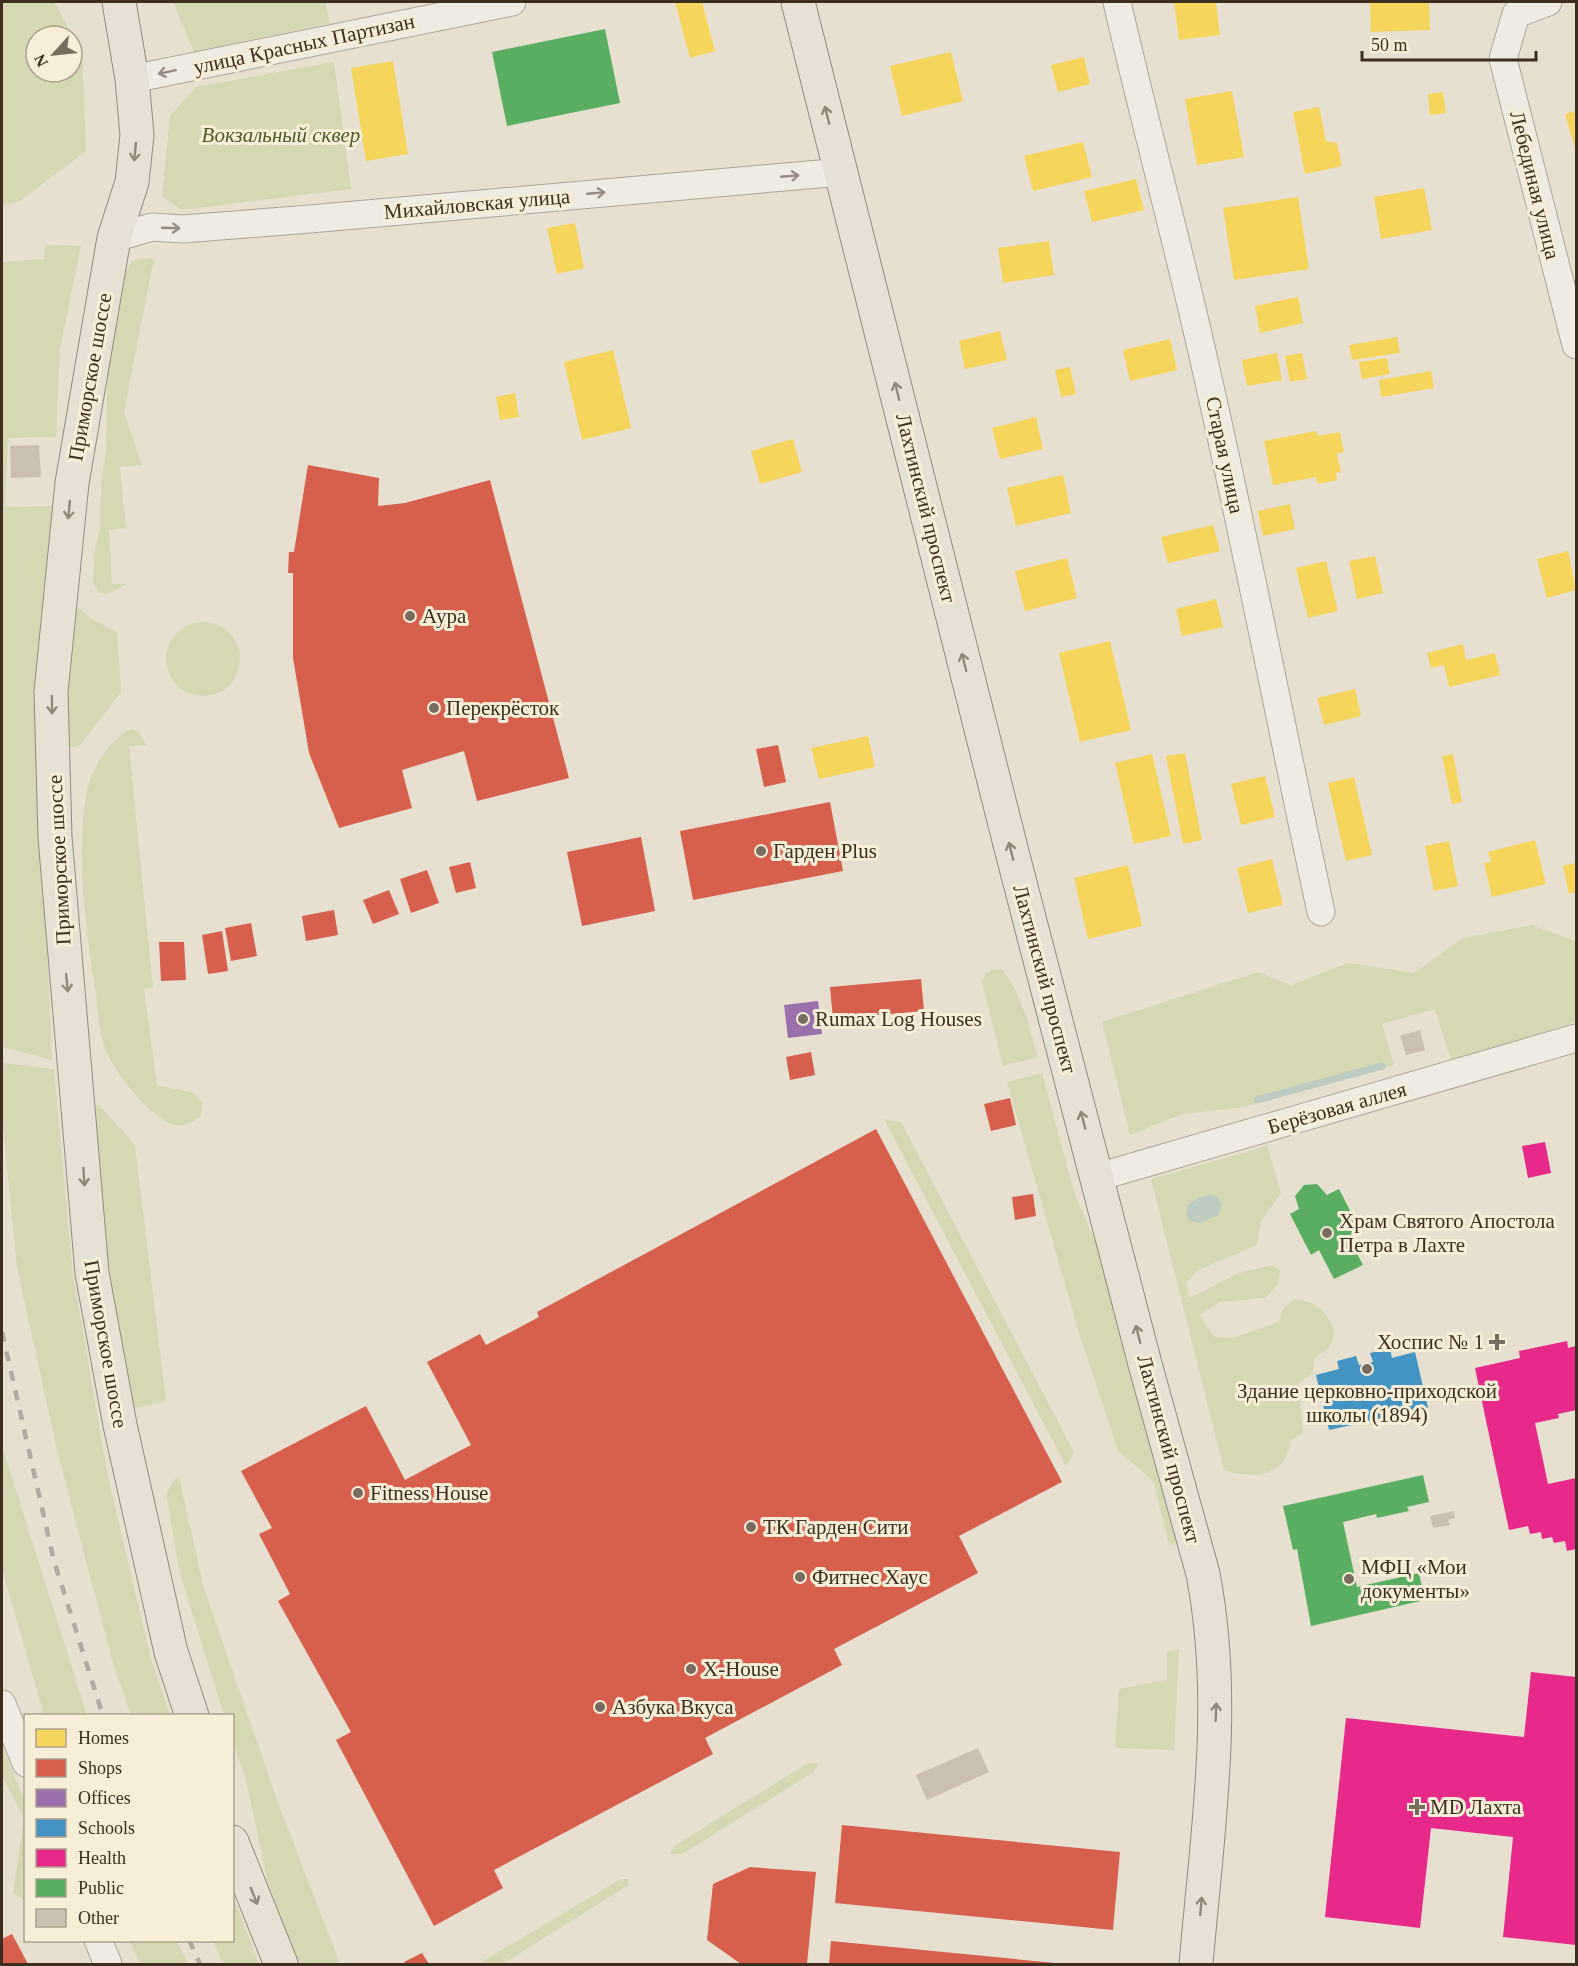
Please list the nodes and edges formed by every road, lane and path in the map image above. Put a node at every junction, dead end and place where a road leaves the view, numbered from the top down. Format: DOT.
graph roads {
  1 [pos="119,2"];
  2 [pos="512,2"];
  3 [pos="798,2"];
  4 [pos="1117,2"];
  5 [pos="1548,2"];
  6 [pos="132,79"];
  7 [pos="842,172"];
  8 [pos="114,238"];
  9 [pos="1576,345"];
  10 [pos="1321,912"];
  11 [pos="1576,1038"];
  12 [pos="1098,1177"];
  13 [pos="2,1704"];
  14 [pos="191,1714"];
  15 [pos="24,1758"];
  16 [pos="234,1847"];
  17 [pos="98,1942"];
  18 [pos="108,1965"];
  19 [pos="281,1965"];
  20 [pos="1196,1965"];
  1 -- 6 [label="main road, Приморское шоссе"];
  2 -- 6 [label="street, улица Красных Партизан, one-way"];
  7 -- 3 [label="main road, Лахтинский проспект, one-way"];
  4 -- 10 [label="street, Старая улица"];
  5 -- 9 [label="street, Лебединая улица"];
  6 -- 8 [label="main road, Приморское шоссе, one-way"];
  8 -- 7 [label="street, Михайловская улица, one-way"];
  12 -- 7 [label="main road, Лахтинский проспект, one-way"];
  8 -- 14 [label="main road, Приморское шоссе, one-way"];
  11 -- 12 [label="street, Берёзовая аллея"];
  20 -- 12 [label="main road, Лахтинский проспект, one-way"];
  13 -- 15 [label="street"];
  16 -- 19 [label="main road, one-way"];
  17 -- 18 [label="street"];
}
